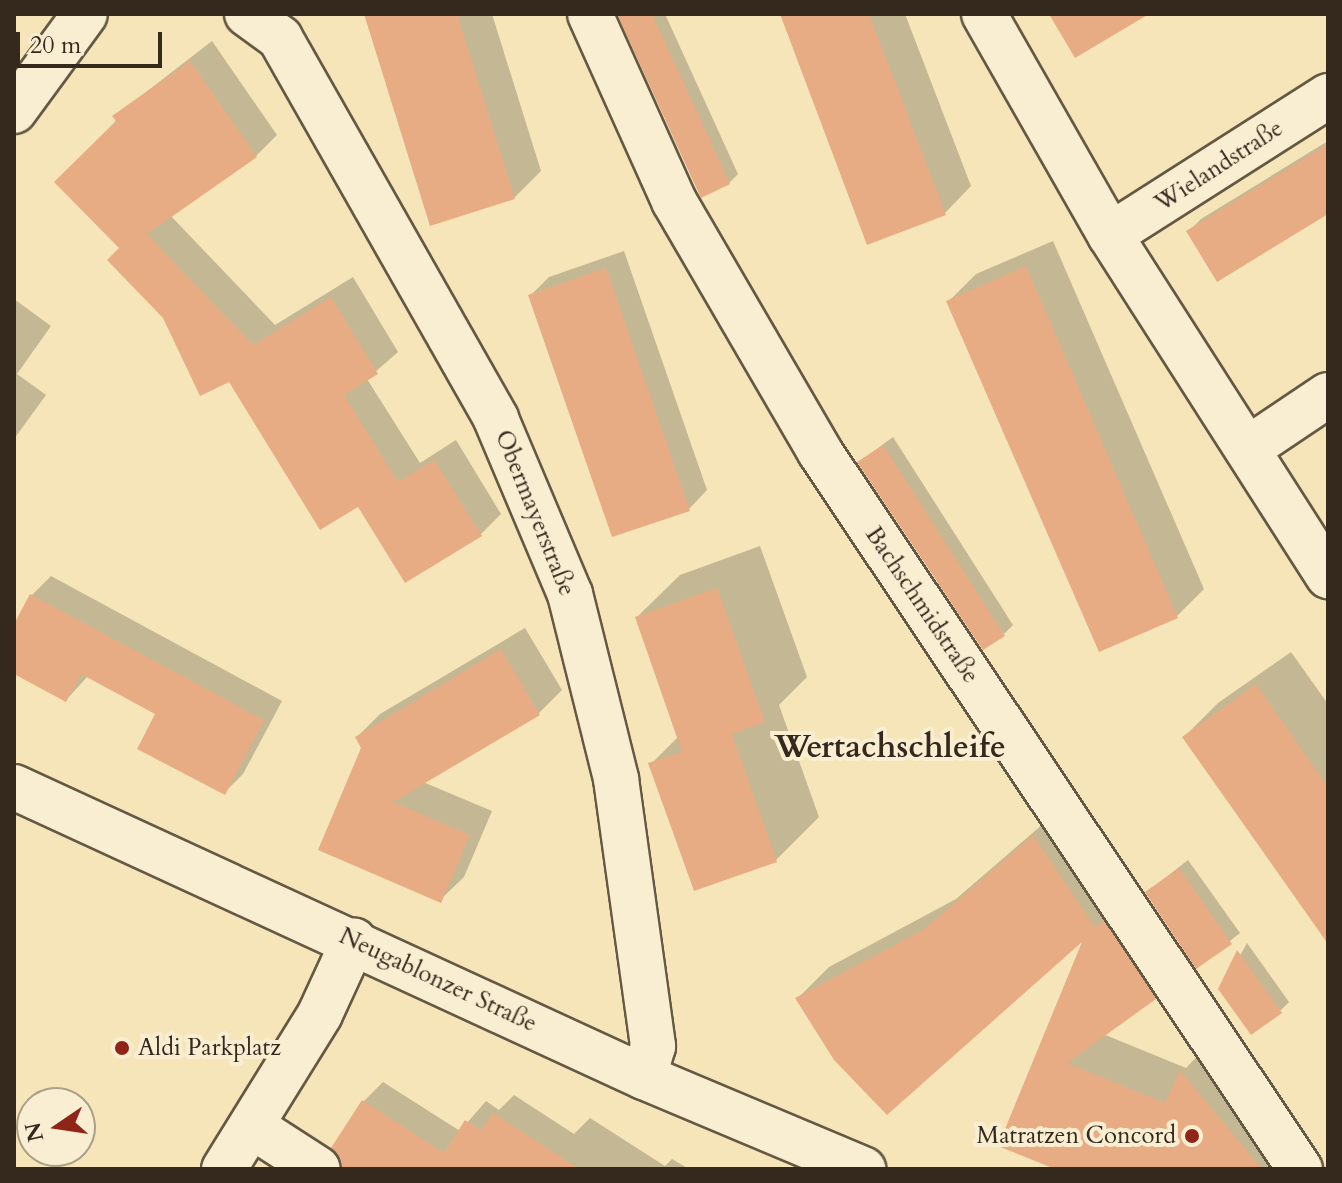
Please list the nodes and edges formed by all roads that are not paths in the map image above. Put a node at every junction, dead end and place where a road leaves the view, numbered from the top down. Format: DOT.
graph roads {
  1 [pos="85,14"];
  2 [pos="247,14"];
  3 [pos="590,14"];
  4 [pos="984,14"];
  5 [pos="1328,96"];
  6 [pos="14,111"];
  7 [pos="1110,235"];
  8 [pos="1328,395"];
  9 [pos="1249,448"];
  10 [pos="1328,576"];
  11 [pos="14,787"];
  12 [pos="354,940"];
  13 [pos="644,1077"];
  14 [pos="253,1127"];
  15 [pos="224,1169"];
  16 [pos="318,1169"];
  17 [pos="863,1169"];
  18 [pos="1300,1169"];
  1 -- 6 [label="street"];
  2 -- 13 [label="street, Obermayerstraße"];
  3 -- 18 [label="street, Bachschmidstraße"];
  4 -- 7 [label="street"];
  5 -- 7 [label="street, Wielandstraße"];
  7 -- 9 [label="street"];
  8 -- 9 [label="street"];
  9 -- 10 [label="street"];
  11 -- 12 [label="street, Neugablonzer Straße"];
  12 -- 13 [label="street, Neugablonzer Straße"];
  12 -- 14 [label="street"];
  13 -- 17 [label="street, Neugablonzer Straße"];
  14 -- 15 [label="street"];
  14 -- 16 [label="street"];
}
